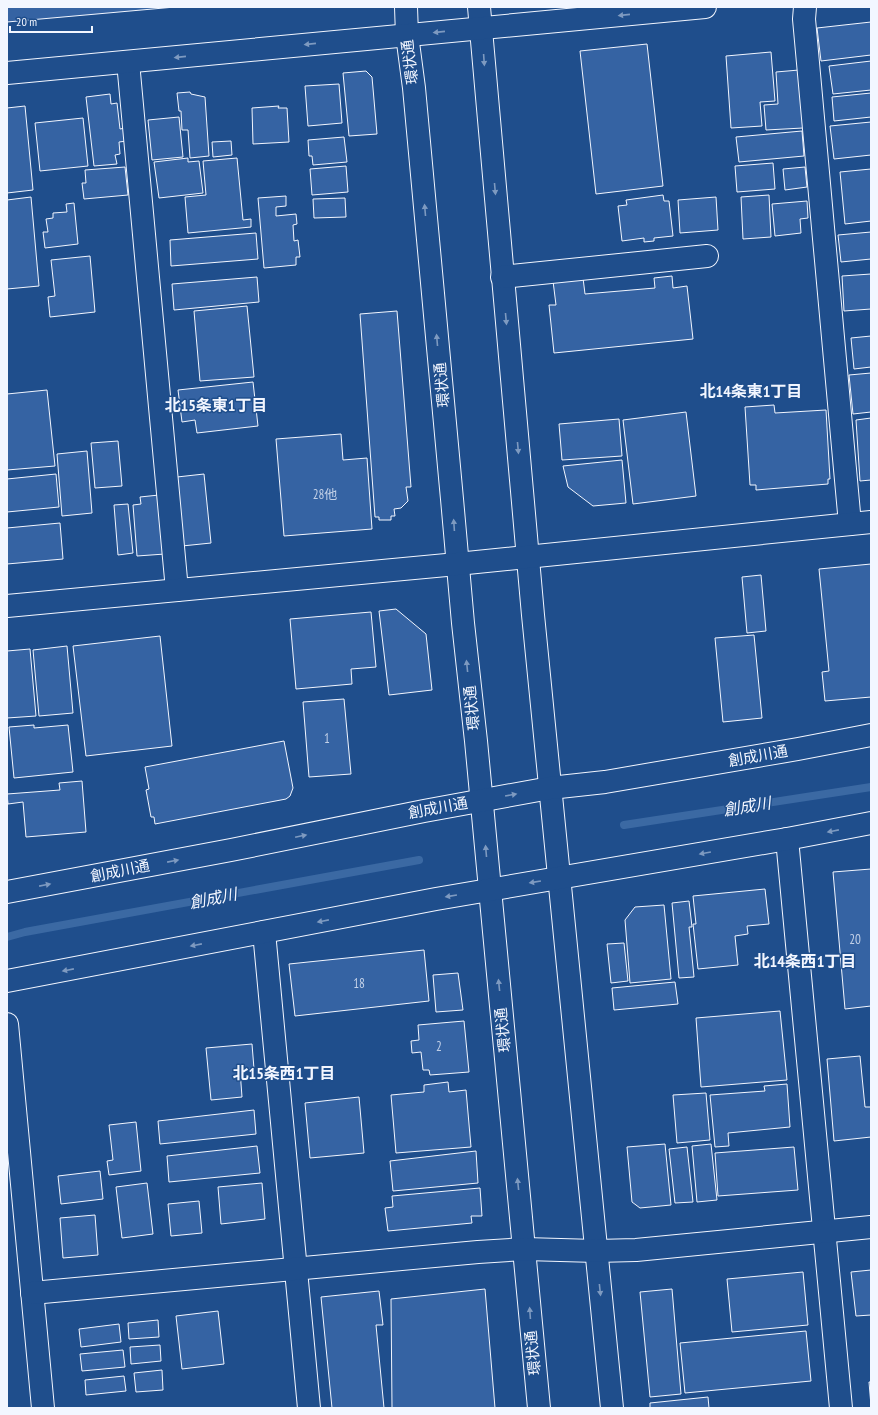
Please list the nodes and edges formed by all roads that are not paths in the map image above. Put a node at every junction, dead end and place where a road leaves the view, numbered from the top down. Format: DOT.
graph roads {
  1 [pos="406,7"];
  2 [pos="705,7"];
  3 [pos="805,7"];
  4 [pos="480,17"];
  5 [pos="407,35"];
  6 [pos="128,62"];
  7 [pos="7,74"];
  8 [pos="708,256"];
  9 [pos="502,277"];
  10 [pos="871,522"];
  11 [pos="850,524"];
  12 [pos="528,557"];
  13 [pos="457,564"];
  14 [pos="177,590"];
  15 [pos="7,606"];
  16 [pos="871,735"];
  17 [pos="550,788"];
  18 [pos="481,800"];
  19 [pos="871,823"];
  20 [pos="787,839"];
  21 [pos="559,879"];
  22 [pos="490,890"];
  23 [pos="7,892"];
  24 [pos="264,932"];
  25 [pos="7,981"];
  26 [pos="7,1024"];
  27 [pos="871,1227"];
  28 [pos="824,1231"];
  29 [pos="525,1249"];
  30 [pos="596,1251"];
  31 [pos="295,1268"];
  32 [pos="32,1293"];
  33 [pos="43,1408"];
  34 [pos="309,1408"];
  35 [pos="539,1408"];
  36 [pos="612,1408"];
  37 [pos="841,1408"];
  1 -- 5 [label="main road, 環状通"];
  2 -- 4 [label="main road, one-way"];
  3 -- 11 [label="main road"];
  4 -- 5 [label="main road, one-way"];
  4 -- 9 [label="main road, one-way"];
  5 -- 6 [label="main road, one-way"];
  13 -- 5 [label="main road, 環状通, one-way"];
  6 -- 7 [label="main road"];
  6 -- 14 [label="main road"];
  8 -- 9 [label="main road"];
  9 -- 12 [label="main road, one-way"];
  10 -- 11 [label="main road"];
  11 -- 12 [label="main road"];
  12 -- 13 [label="main road"];
  12 -- 17 [label="main road"];
  13 -- 14 [label="main road"];
  18 -- 13 [label="main road, 環状通, one-way"];
  14 -- 15 [label="main road"];
  16 -- 17 [label="main road, 創成川通"];
  18 -- 17 [label="main road, 創成川通, one-way"];
  17 -- 21 [label="main road"];
  22 -- 18 [label="main road, 環状通, one-way"];
  23 -- 18 [label="main road, 創成川通, one-way"];
  19 -- 20 [label="main road, one-way"];
  20 -- 21 [label="main road, one-way"];
  20 -- 28 [label="main road"];
  21 -- 22 [label="main road, one-way"];
  21 -- 30 [label="main road"];
  22 -- 24 [label="main road, one-way"];
  29 -- 22 [label="main road, 環状通, one-way"];
  24 -- 25 [label="main road, one-way"];
  24 -- 31 [label="main road"];
  26 -- 32 [label="main road"];
  27 -- 28 [label="main road"];
  28 -- 30 [label="main road"];
  28 -- 37 [label="main road"];
  29 -- 30 [label="main road"];
  29 -- 31 [label="main road"];
  35 -- 29 [label="main road, 環状通, one-way"];
  30 -- 36 [label="main road, one-way"];
  31 -- 32 [label="main road"];
  31 -- 34 [label="main road"];
  32 -- 33 [label="main road"];
}
